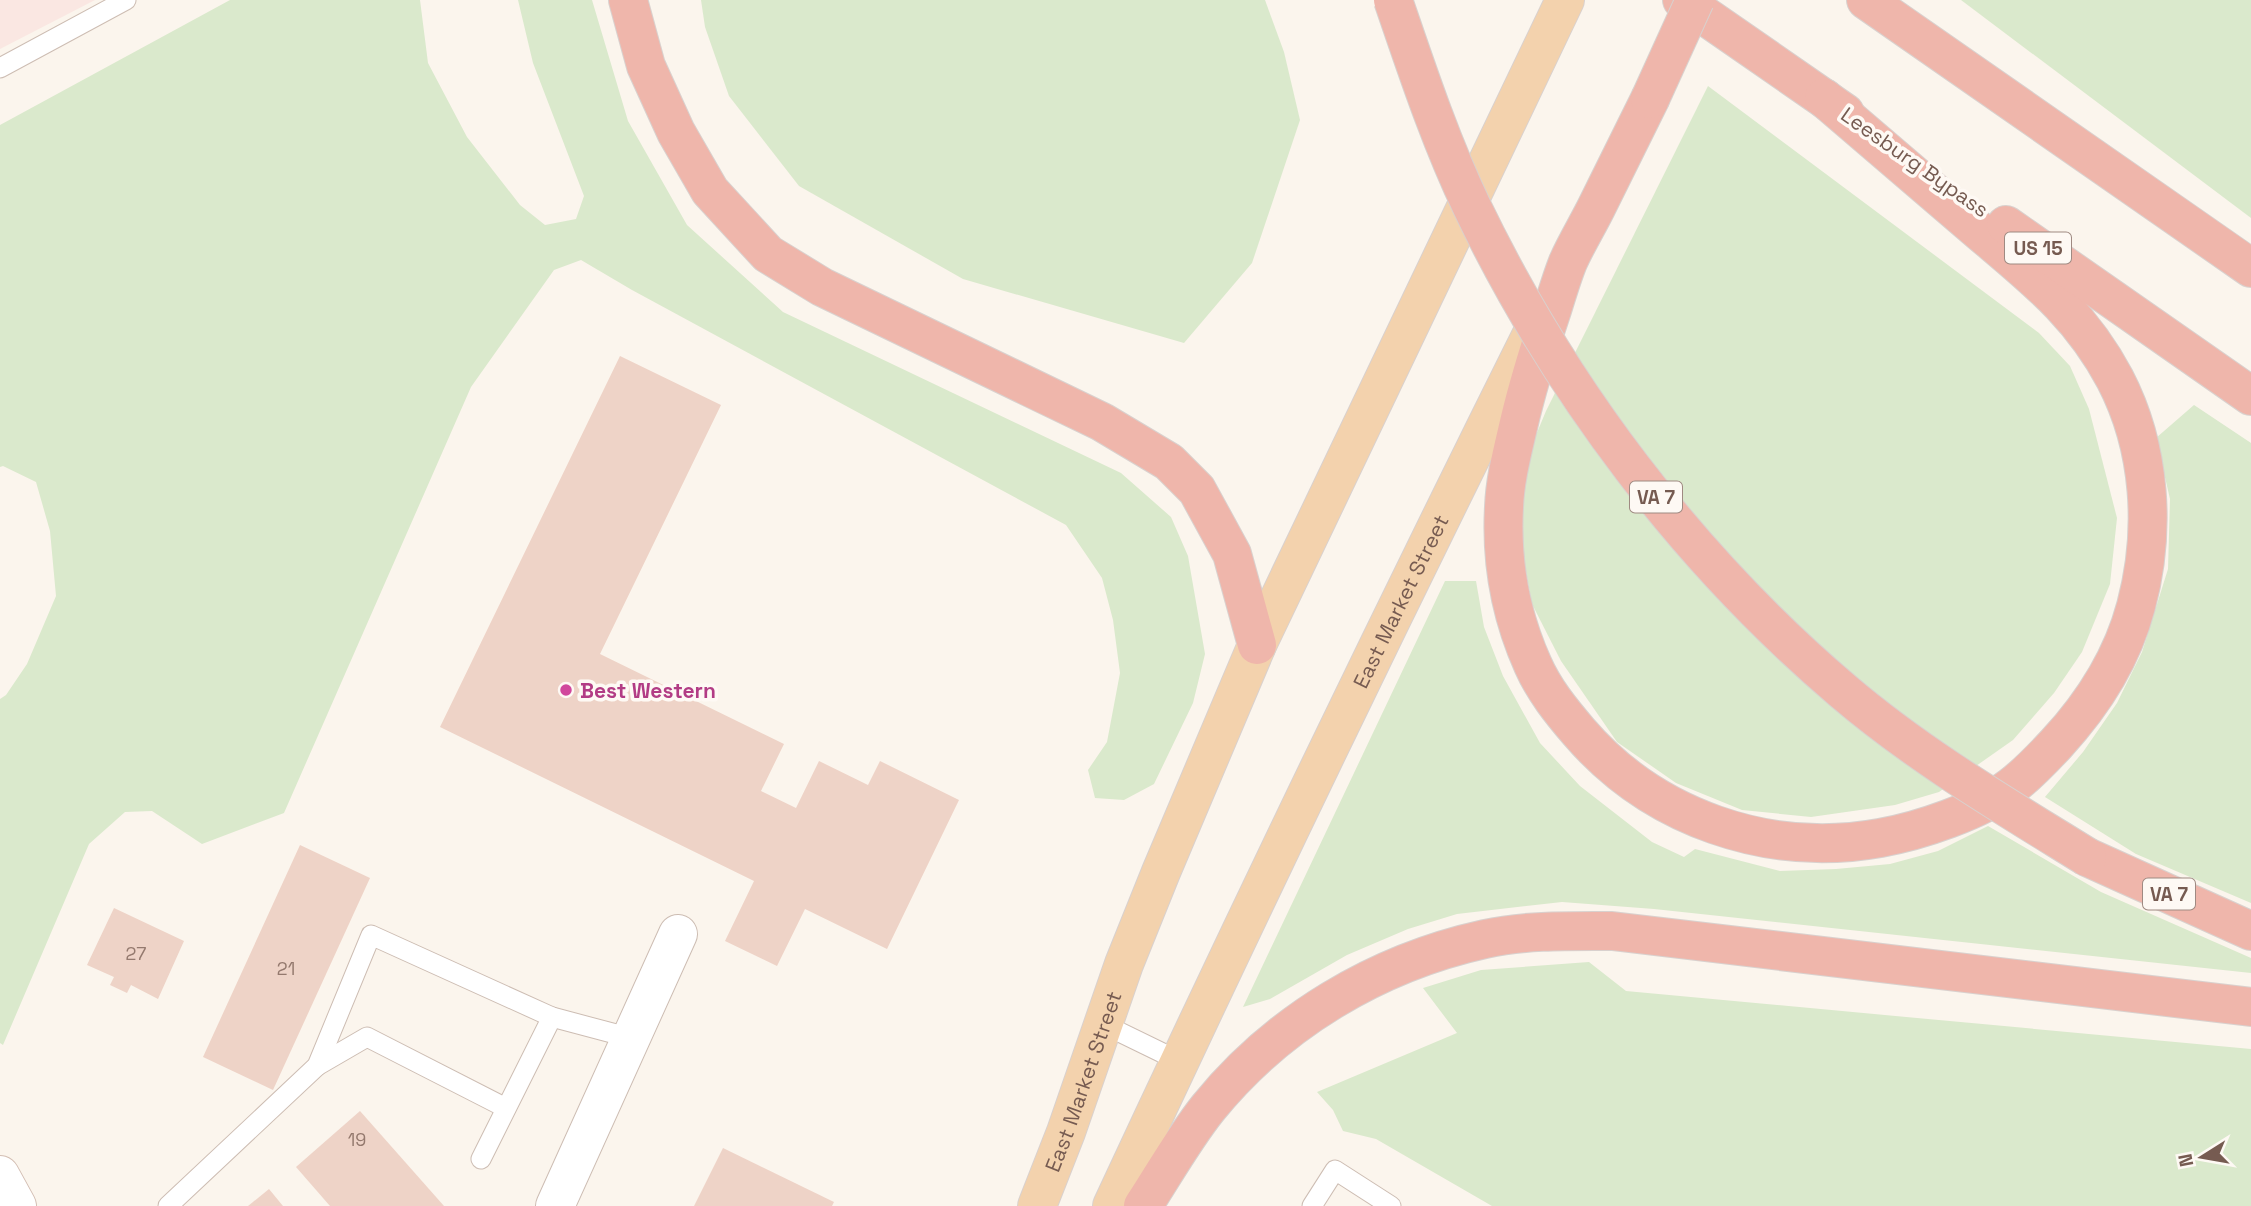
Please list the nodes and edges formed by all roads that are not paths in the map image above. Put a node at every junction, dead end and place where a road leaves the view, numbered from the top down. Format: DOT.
graph roads {
  1 [pos="126,0"];
  2 [pos="628,0"];
  3 [pos="1393,0"];
  4 [pos="1565,0"];
  5 [pos="1682,0"];
  6 [pos="1695,0"];
  7 [pos="1866,0"];
  8 [pos="0,68"];
  9 [pos="1824,98"];
  10 [pos="1568,263"];
  11 [pos="2251,268"];
  12 [pos="2251,396"];
  13 [pos="1257,645"];
  14 [pos="2251,931"];
  15 [pos="678,934"];
  16 [pos="2251,1007"];
  17 [pos="552,1017"];
  18 [pos="1103,1024"];
  19 [pos="631,1038"];
  20 [pos="1179,1061"];
  21 [pos="317,1066"];
  22 [pos="506,1108"];
  23 [pos="481,1158"];
  24 [pos="0,1175"];
  25 [pos="18,1206"];
  26 [pos="169,1206"];
  27 [pos="555,1206"];
  28 [pos="1037,1206"];
  29 [pos="1112,1206"];
  30 [pos="1143,1206"];
  31 [pos="1312,1206"];
  32 [pos="1391,1206"];
  1 -- 8 [label="lane"];
  2 -- 13 [label="highway"];
  3 -- 14 [label="highway, VA 7, bridge"];
  4 -- 13 [label="main road, East Market Street"];
  5 -- 9 [label="highway, Leesburg Bypass / US 15"];
  6 -- 10 [label="highway, East Market Street, bridge"];
  7 -- 11 [label="highway"];
  9 -- 10 [label="highway"];
  9 -- 12 [label="highway, Leesburg Bypass / US 15"];
  10 -- 20 [label="main road, East Market Street"];
  13 -- 18 [label="main road, East Market Street"];
  15 -- 19 [label="street"];
  16 -- 30 [label="highway"];
  17 -- 19 [label="lane"];
  17 -- 21 [label="lane"];
  17 -- 22 [label="lane"];
  18 -- 20 [label="lane"];
  18 -- 28 [label="main road, East Market Street"];
  19 -- 27 [label="street"];
  20 -- 29 [label="main road, East Market Street"];
  21 -- 22 [label="lane"];
  21 -- 26 [label="lane"];
  22 -- 23 [label="lane"];
  24 -- 25 [label="street"];
  31 -- 32 [label="lane"];
}
